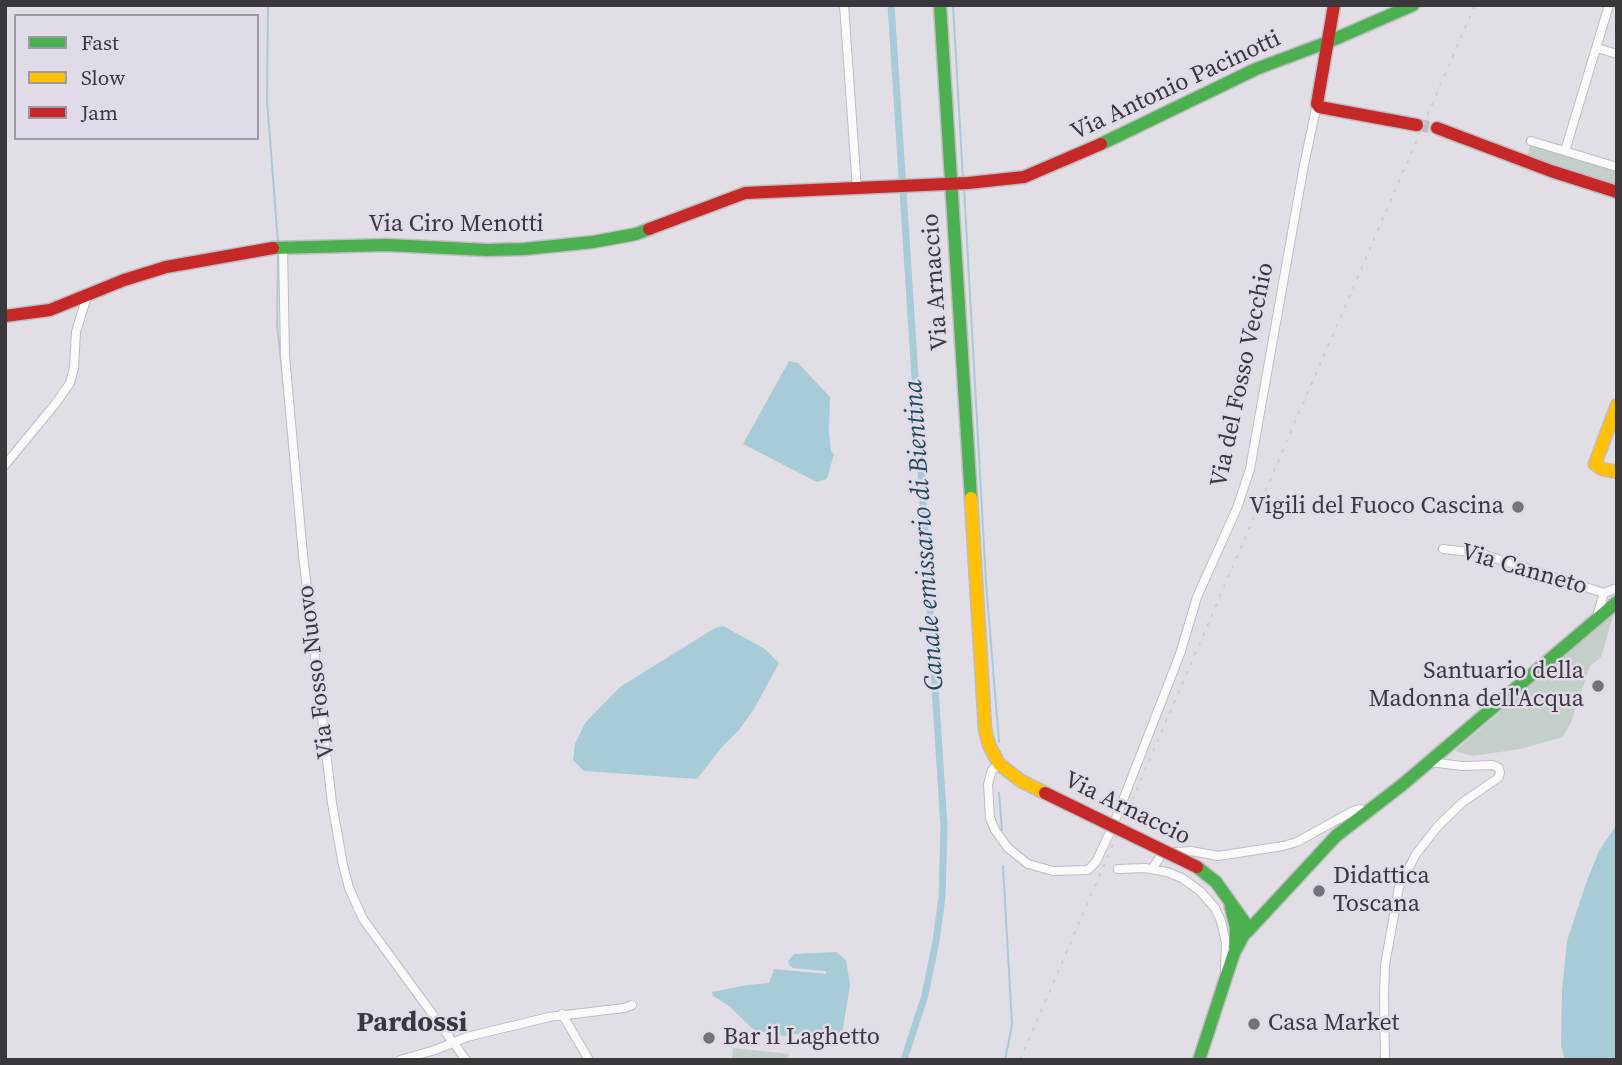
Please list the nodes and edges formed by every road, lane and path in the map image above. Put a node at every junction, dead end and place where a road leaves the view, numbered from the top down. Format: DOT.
graph roads {
  1 [pos="844,5"];
  2 [pos="940,5"];
  3 [pos="1334,5"];
  4 [pos="1413,5"];
  5 [pos="1609,5"];
  6 [pos="1328,41"];
  7 [pos="1597,48"];
  8 [pos="1617,54"];
  9 [pos="1317,104"];
  10 [pos="1417,125"];
  11 [pos="1437,128"];
  12 [pos="1531,141"];
  13 [pos="1565,151"];
  14 [pos="1617,167"];
  15 [pos="960,183"];
  16 [pos="857,189"];
  17 [pos="1617,192"];
  18 [pos="283,247"];
  19 [pos="87,296"];
  20 [pos="5,316"];
  21 [pos="1617,405"];
  22 [pos="5,466"];
  23 [pos="1617,472"];
  24 [pos="1443,549"];
  25 [pos="1617,587"];
  26 [pos="1604,593"];
  27 [pos="1617,602"];
  28 [pos="1595,621"];
  29 [pos="1430,762"];
  30 [pos="999,764"];
  31 [pos="1367,813"];
  32 [pos="1116,818"];
  33 [pos="1111,830"];
  34 [pos="1175,852"];
  35 [pos="1160,857"];
  36 [pos="1118,869"];
  37 [pos="1152,869"];
  38 [pos="1263,912"];
  39 [pos="1236,913"];
  40 [pos="1247,932"];
  41 [pos="1234,953"];
  42 [pos="1225,979"];
  43 [pos="632,1005"];
  44 [pos="562,1014"];
  45 [pos="454,1043"];
  46 [pos="400,1060"];
  47 [pos="466,1060"];
  48 [pos="589,1060"];
  49 [pos="1199,1060"];
  50 [pos="1385,1060"];
  1 -- 16 [label="street"];
  2 -- 15 [label="street, Via Arnaccio"];
  3 -- 6 [label="street, Via del Fosso Vecchio"];
  4 -- 6 [label="street, Via Antonio Pacinotti"];
  5 -- 7 [label="street"];
  6 -- 9 [label="street, Via del Fosso Vecchio"];
  6 -- 15 [label="street, Via Antonio Pacinotti"];
  7 -- 8 [label="street"];
  7 -- 13 [label="street"];
  9 -- 10 [label="street"];
  9 -- 32 [label="street, Via del Fosso Vecchio"];
  11 -- 17 [label="street"];
  12 -- 13 [label="street"];
  13 -- 14 [label="street"];
  15 -- 16 [label="street, Via Ciro Menotti"];
  15 -- 30 [label="street, Via Arnaccio"];
  16 -- 18 [label="street, Via Ciro Menotti"];
  18 -- 19 [label="street, Via Ciro Menotti"];
  18 -- 45 [label="street, Via Fosso Nuovo"];
  19 -- 20 [label="street, Via Ciro Menotti"];
  19 -- 22 [label="street"];
  21 -- 23 [label="street"];
  24 -- 26 [label="street, Via Canneto"];
  25 -- 26 [label="street, Via Canneto"];
  26 -- 28 [label="street, Via Canneto"];
  27 -- 28 [label="street"];
  28 -- 29 [label="street"];
  29 -- 31 [label="street"];
  29 -- 50 [label="street"];
  30 -- 33 [label="street"];
  30 -- 39 [label="street, Via Arnaccio, bridge"];
  31 -- 34 [label="street, Via Arnaccio"];
  31 -- 38 [label="street"];
  35 -- 37 [label="street, Via Arnaccio"];
  36 -- 37 [label="street, Via Arnaccio"];
  37 -- 42 [label="street, Via Arnaccio"];
  38 -- 39 [label="street"];
  38 -- 40 [label="street"];
  39 -- 40 [label="street"];
  39 -- 41 [label="street, Via Arnaccio"];
  40 -- 41 [label="street"];
  41 -- 42 [label="street"];
  42 -- 49 [label="street"];
  43 -- 44 [label="street"];
  44 -- 45 [label="street"];
  44 -- 48 [label="street"];
  45 -- 46 [label="street"];
  45 -- 47 [label="street, Via Fosso Nuovo"];
}
